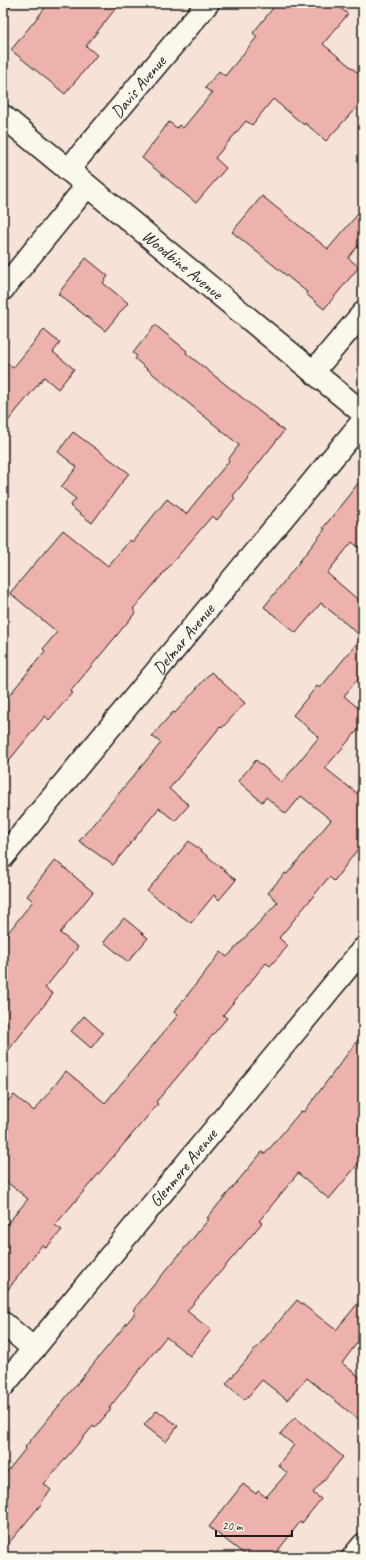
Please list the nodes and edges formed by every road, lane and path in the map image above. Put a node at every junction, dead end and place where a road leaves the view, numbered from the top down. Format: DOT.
graph roads {
  1 [pos="208,3"];
  2 [pos="3,116"];
  3 [pos="68,170"];
  4 [pos="87,186"];
  5 [pos="3,289"];
  6 [pos="363,312"];
  7 [pos="314,371"];
  8 [pos="363,413"];
  9 [pos="363,421"];
  10 [pos="3,857"];
  11 [pos="363,949"];
  12 [pos="3,1323"];
  13 [pos="34,1349"];
  14 [pos="3,1386"];
  15 [pos="363,1545"];
  16 [pos="353,1557"];
  1 -- 3 [label="street, Davis Avenue"];
  2 -- 3 [label="street, Woodbine Avenue"];
  3 -- 4 [label="street, Woodbine Avenue"];
  4 -- 5 [label="street"];
  4 -- 7 [label="street, Woodbine Avenue"];
  6 -- 7 [label="street"];
  7 -- 8 [label="street, Woodbine Avenue"];
  9 -- 10 [label="street, Delmar Avenue"];
  11 -- 13 [label="street, Glenmore Avenue"];
  12 -- 13 [label="street"];
  13 -- 14 [label="street, Glenmore Avenue"];
  15 -- 16 [label="street"];
}
